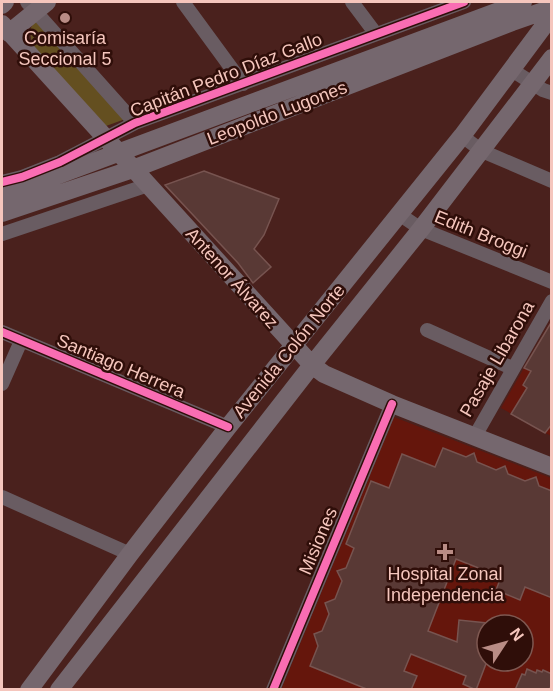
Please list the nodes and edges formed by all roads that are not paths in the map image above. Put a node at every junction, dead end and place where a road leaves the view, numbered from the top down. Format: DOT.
graph roads {
  1 [pos="5,2"];
  2 [pos="183,2"];
  3 [pos="352,2"];
  4 [pos="464,2"];
  5 [pos="523,2"];
  6 [pos="36,4"];
  7 [pos="2,5"];
  8 [pos="552,8"];
  9 [pos="552,15"];
  10 [pos="512,21"];
  11 [pos="5,29"];
  12 [pos="376,34"];
  13 [pos="529,48"];
  14 [pos="552,58"];
  15 [pos="512,70"];
  16 [pos="532,83"];
  17 [pos="243,84"];
  18 [pos="552,93"];
  19 [pos="135,123"];
  20 [pos="462,136"];
  21 [pos="105,139"];
  22 [pos="482,151"];
  23 [pos="118,153"];
  24 [pos="133,168"];
  25 [pos="552,181"];
  26 [pos="2,182"];
  27 [pos="148,185"];
  28 [pos="2,196"];
  29 [pos="2,213"];
  30 [pos="399,214"];
  31 [pos="421,229"];
  32 [pos="2,234"];
  33 [pos="552,282"];
  34 [pos="552,301"];
  35 [pos="427,330"];
  36 [pos="2,332"];
  37 [pos="21,341"];
  38 [pos="293,346"];
  39 [pos="312,365"];
  40 [pos="512,368"];
  41 [pos="2,384"];
  42 [pos="392,404"];
  43 [pos="228,427"];
  44 [pos="475,436"];
  45 [pos="552,467"];
  46 [pos="2,496"];
  47 [pos="130,554"];
  48 [pos="29,690"];
  49 [pos="59,690"];
  50 [pos="273,690"];
  1 -- 7 [label="main road"];
  2 -- 17 [label="street"];
  3 -- 12 [label="street"];
  4 -- 12 [label="street, Capitán Pedro Díaz Gallo"];
  5 -- 23 [label="main road, Leopoldo Lugones"];
  6 -- 11 [label="main road"];
  6 -- 19 [label="street"];
  8 -- 10 [label="main road, Leopoldo Lugones"];
  9 -- 13 [label="main road, Avenida Colón Norte"];
  10 -- 13 [label="main road"];
  10 -- 24 [label="main road, Leopoldo Lugones"];
  11 -- 21 [label="main road, Antenor Álvarez"];
  12 -- 17 [label="street, Capitán Pedro Díaz Gallo"];
  13 -- 15 [label="main road, Avenida Colón Norte"];
  14 -- 16 [label="main road, Avenida Colón Norte"];
  15 -- 16 [label="street"];
  15 -- 20 [label="main road, Avenida Colón Norte"];
  16 -- 18 [label="street"];
  16 -- 22 [label="main road, Avenida Colón Norte"];
  17 -- 19 [label="street, Capitán Pedro Díaz Gallo"];
  19 -- 21 [label="street, Capitán Pedro Díaz Gallo"];
  20 -- 22 [label="street"];
  20 -- 30 [label="main road, Avenida Colón Norte"];
  21 -- 23 [label="main road, Antenor Álvarez"];
  21 -- 26 [label="street, Capitán Pedro Díaz Gallo"];
  22 -- 25 [label="street"];
  22 -- 31 [label="main road, Avenida Colón Norte"];
  23 -- 24 [label="main road, Antenor Álvarez"];
  23 -- 28 [label="main road, Leopoldo Lugones"];
  24 -- 27 [label="main road, Antenor Álvarez"];
  24 -- 29 [label="main road, Leopoldo Lugones"];
  27 -- 32 [label="street"];
  27 -- 38 [label="main road, Antenor Álvarez"];
  30 -- 31 [label="street, Edith Broggi"];
  30 -- 38 [label="main road, Avenida Colón Norte"];
  31 -- 33 [label="street, Edith Broggi"];
  31 -- 39 [label="main road, Avenida Colón Norte"];
  34 -- 40 [label="street, Pasaje Libarona"];
  35 -- 40 [label="street"];
  36 -- 37 [label="street, Santiago Herrera"];
  37 -- 41 [label="street"];
  37 -- 43 [label="street, Santiago Herrera"];
  38 -- 39 [label="main road, Antenor Álvarez"];
  38 -- 43 [label="main road, Avenida Colón Norte"];
  39 -- 42 [label="main road, Antenor Álvarez"];
  39 -- 49 [label="main road, Avenida Colón Norte"];
  40 -- 44 [label="street, Pasaje Libarona"];
  42 -- 44 [label="main road, Antenor Álvarez"];
  42 -- 50 [label="street, Misiones"];
  43 -- 47 [label="main road, Avenida Colón Norte"];
  44 -- 45 [label="main road, Antenor Álvarez"];
  46 -- 47 [label="street"];
  47 -- 48 [label="main road, Avenida Colón Norte"];
}
